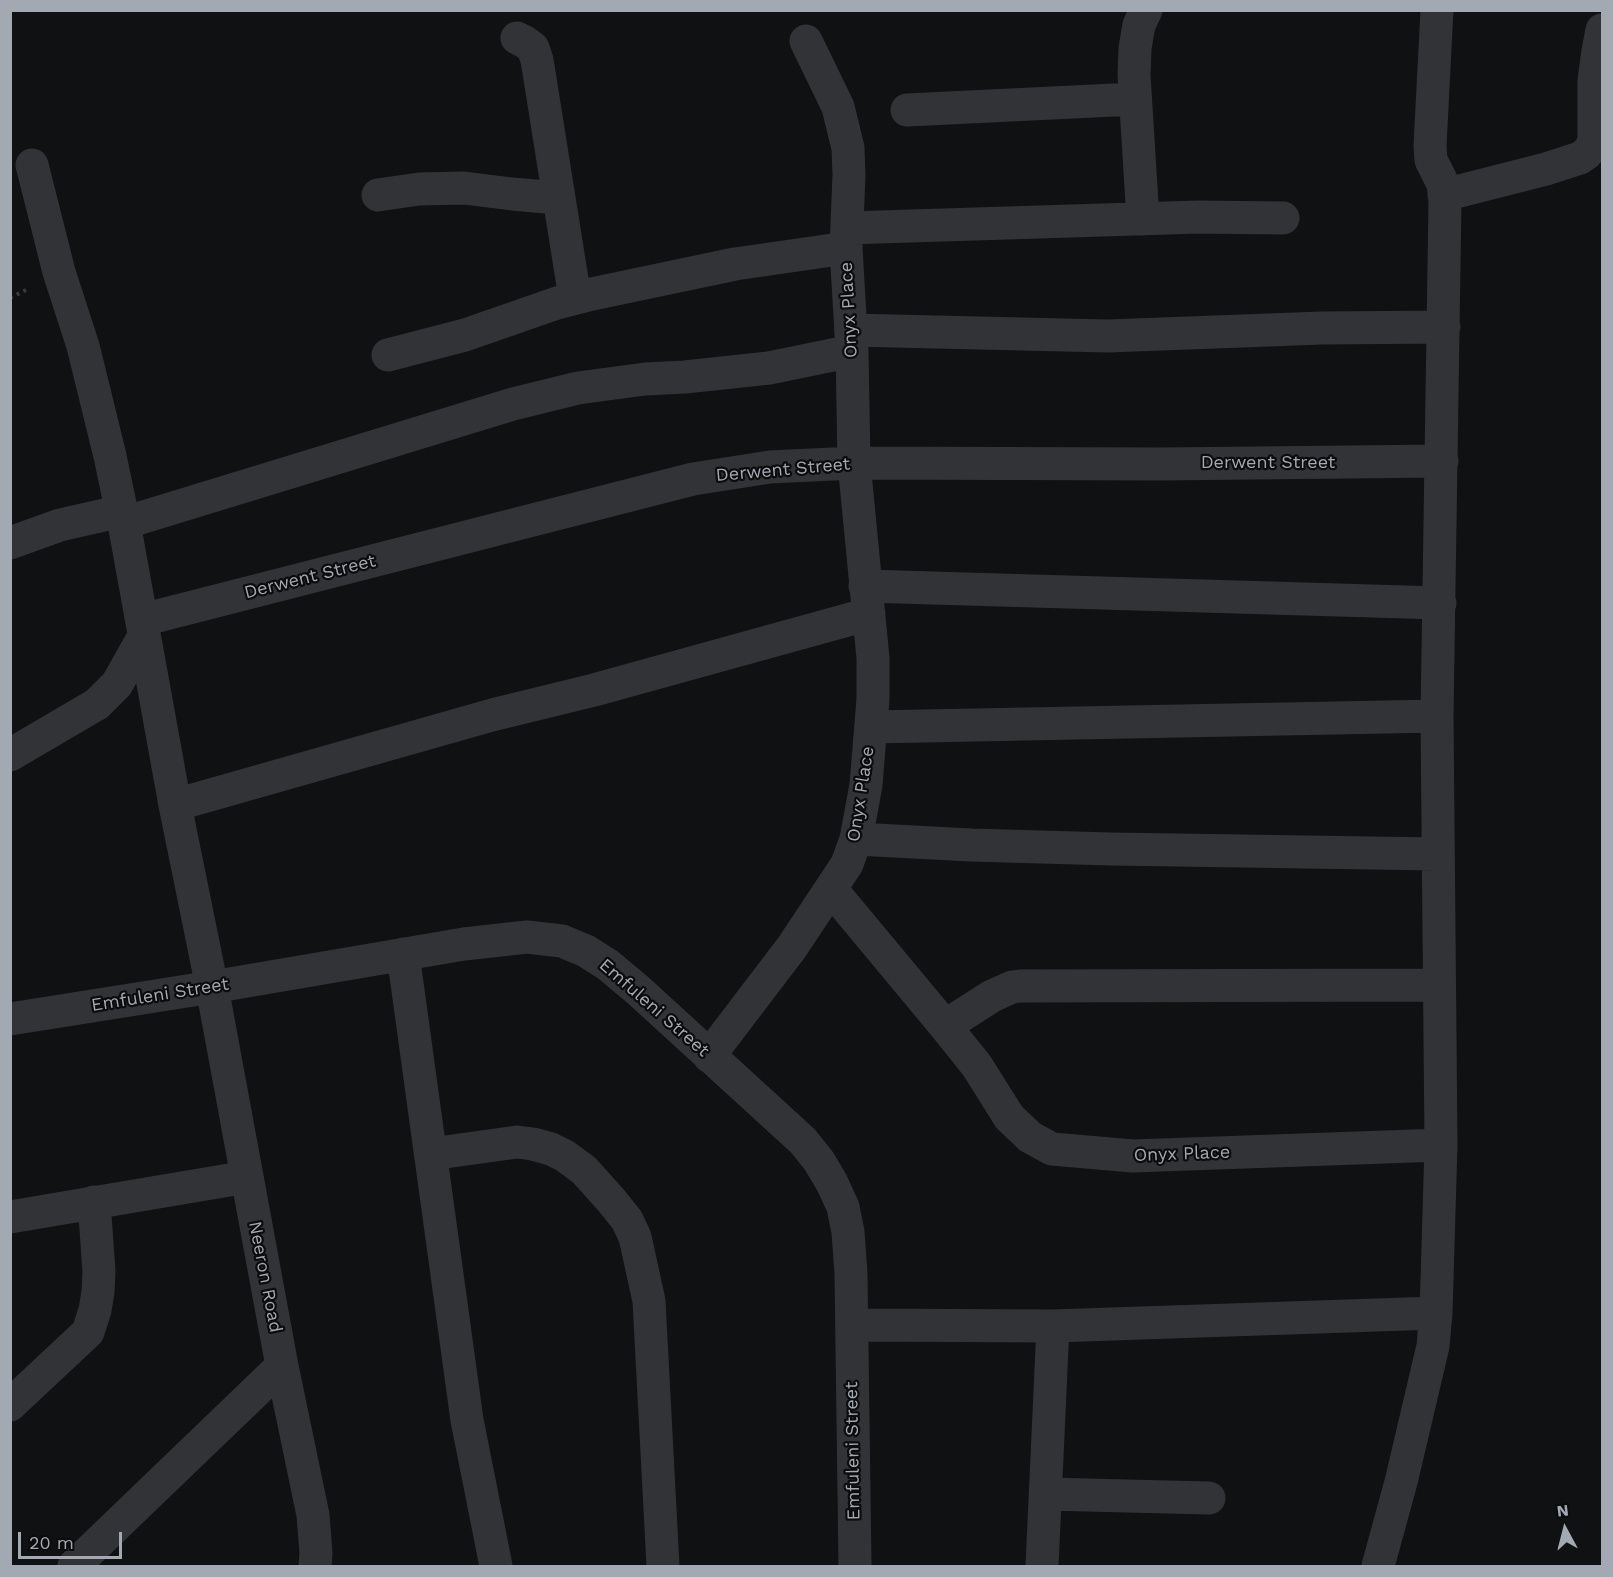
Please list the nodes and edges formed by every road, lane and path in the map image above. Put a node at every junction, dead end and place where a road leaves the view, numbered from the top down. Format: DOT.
graph roads {
  1 [pos="1146,10"];
  2 [pos="1437,10"];
  3 [pos="1602,30"];
  4 [pos="517,38"];
  5 [pos="806,41"];
  6 [pos="1135,99"];
  7 [pos="907,110"];
  8 [pos="32,165"];
  9 [pos="378,195"];
  10 [pos="1444,195"];
  11 [pos="558,198"];
  12 [pos="1282,218"];
  13 [pos="1143,219"];
  14 [pos="847,238"];
  15 [pos="575,298"];
  16 [pos="1444,327"];
  17 [pos="852,341"];
  18 [pos="388,355"];
  19 [pos="1442,461"];
  20 [pos="854,463"];
  21 [pos="123,517"];
  22 [pos="10,543"];
  23 [pos="867,600"];
  24 [pos="1440,603"];
  25 [pos="143,628"];
  26 [pos="1437,716"];
  27 [pos="871,727"];
  28 [pos="10,755"];
  29 [pos="175,805"];
  30 [pos="855,839"];
  31 [pos="1437,854"];
  32 [pos="831,889"];
  33 [pos="403,954"];
  34 [pos="1439,985"];
  35 [pos="212,987"];
  36 [pos="10,1019"];
  37 [pos="945,1026"];
  38 [pos="709,1056"];
  39 [pos="1441,1144"];
  40 [pos="430,1154"];
  41 [pos="247,1177"];
  42 [pos="94,1202"];
  43 [pos="10,1217"];
  44 [pos="1436,1313"];
  45 [pos="852,1325"];
  46 [pos="1053,1326"];
  47 [pos="282,1366"];
  48 [pos="10,1405"];
  49 [pos="1046,1494"];
  50 [pos="1209,1498"];
  51 [pos="74,1566"];
  52 [pos="315,1566"];
  53 [pos="496,1566"];
  54 [pos="663,1566"];
  55 [pos="855,1566"];
  56 [pos="1042,1566"];
  57 [pos="1378,1566"];
  1 -- 6 [label="street"];
  2 -- 10 [label="street"];
  3 -- 10 [label="street"];
  4 -- 11 [label="street"];
  5 -- 14 [label="street, Onyx Place"];
  6 -- 7 [label="street"];
  6 -- 13 [label="street"];
  8 -- 21 [label="street, Neeron Road"];
  9 -- 11 [label="street"];
  10 -- 16 [label="street"];
  11 -- 15 [label="street"];
  12 -- 13 [label="street"];
  13 -- 14 [label="street"];
  14 -- 15 [label="street"];
  14 -- 17 [label="street, Onyx Place"];
  15 -- 18 [label="street"];
  16 -- 17 [label="street"];
  16 -- 19 [label="street"];
  17 -- 20 [label="street, Onyx Place"];
  17 -- 21 [label="street"];
  19 -- 20 [label="street, Derwent Street"];
  19 -- 24 [label="street"];
  20 -- 23 [label="street, Onyx Place"];
  20 -- 25 [label="street, Derwent Street"];
  21 -- 22 [label="street"];
  21 -- 25 [label="street, Neeron Road"];
  23 -- 24 [label="street"];
  23 -- 27 [label="street, Onyx Place"];
  23 -- 29 [label="street"];
  24 -- 26 [label="street"];
  25 -- 28 [label="street"];
  25 -- 29 [label="street, Neeron Road"];
  26 -- 27 [label="street"];
  26 -- 31 [label="street"];
  27 -- 30 [label="street, Onyx Place"];
  29 -- 35 [label="street, Neeron Road"];
  30 -- 31 [label="street"];
  30 -- 32 [label="street, Onyx Place"];
  31 -- 34 [label="street"];
  32 -- 37 [label="street, Onyx Place"];
  32 -- 38 [label="street"];
  33 -- 35 [label="street, Emfuleni Street"];
  33 -- 38 [label="street, Emfuleni Street"];
  33 -- 40 [label="street"];
  34 -- 37 [label="street"];
  34 -- 39 [label="street"];
  35 -- 36 [label="street, Emfuleni Street"];
  35 -- 41 [label="street, Neeron Road"];
  37 -- 39 [label="street, Onyx Place"];
  38 -- 45 [label="street, Emfuleni Street"];
  39 -- 44 [label="street"];
  40 -- 53 [label="street"];
  40 -- 54 [label="street"];
  41 -- 42 [label="street"];
  41 -- 47 [label="street, Neeron Road"];
  42 -- 43 [label="street"];
  42 -- 48 [label="street"];
  44 -- 46 [label="street"];
  44 -- 57 [label="street"];
  45 -- 46 [label="street"];
  45 -- 55 [label="street, Emfuleni Street"];
  46 -- 49 [label="street"];
  47 -- 51 [label="street"];
  47 -- 52 [label="street, Neeron Road"];
  49 -- 50 [label="street"];
  49 -- 56 [label="street"];
}
